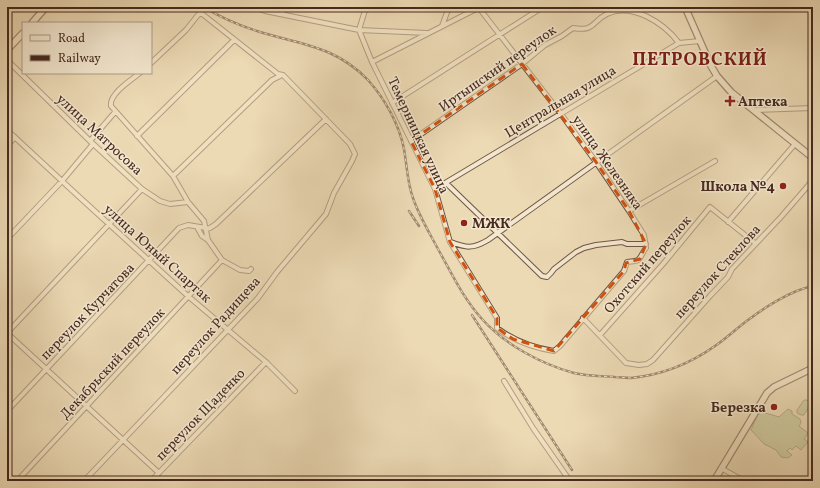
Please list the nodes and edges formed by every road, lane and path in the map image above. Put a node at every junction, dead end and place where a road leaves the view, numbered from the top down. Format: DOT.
graph roads {
  1 [pos="46,7"];
  2 [pos="254,7"];
  3 [pos="283,7"];
  4 [pos="366,7"];
  5 [pos="449,7"];
  6 [pos="480,7"];
  7 [pos="543,7"];
  8 [pos="685,7"];
  9 [pos="282,14"];
  10 [pos="33,22"];
  11 [pos="442,26"];
  12 [pos="359,30"];
  13 [pos="22,33"];
  14 [pos="427,33"];
  15 [pos="499,35"];
  16 [pos="234,40"];
  17 [pos="700,41"];
  18 [pos="679,43"];
  19 [pos="7,50"];
  20 [pos="7,60"];
  21 [pos="152,62"];
  22 [pos="372,62"];
  23 [pos="522,64"];
  24 [pos="139,74"];
  25 [pos="283,75"];
  26 [pos="717,76"];
  27 [pos="392,103"];
  28 [pos="813,108"];
  29 [pos="754,110"];
  30 [pos="115,112"];
  31 [pos="561,114"];
  32 [pos="326,119"];
  33 [pos="7,130"];
  34 [pos="137,136"];
  35 [pos="15,138"];
  36 [pos="411,141"];
  37 [pos="91,142"];
  38 [pos="795,144"];
  39 [pos="7,146"];
  40 [pos="813,158"];
  41 [pos="715,161"];
  42 [pos="596,162"];
  43 [pos="173,176"];
  44 [pos="813,180"];
  45 [pos="62,181"];
  46 [pos="446,183"];
  47 [pos="142,189"];
  48 [pos="435,189"];
  49 [pos="188,202"];
  50 [pos="630,211"];
  51 [pos="728,222"];
  52 [pos="109,224"];
  53 [pos="197,227"];
  54 [pos="206,228"];
  55 [pos="497,234"];
  56 [pos="7,240"];
  57 [pos="208,240"];
  58 [pos="450,242"];
  59 [pos="755,243"];
  60 [pos="646,244"];
  61 [pos="222,260"];
  62 [pos="149,261"];
  63 [pos="251,269"];
  64 [pos="189,297"];
  65 [pos="583,318"];
  66 [pos="228,331"];
  67 [pos="7,333"];
  68 [pos="600,335"];
  69 [pos="560,346"];
  70 [pos="266,362"];
  71 [pos="813,368"];
  72 [pos="46,369"];
  73 [pos="504,381"];
  74 [pos="295,392"];
  75 [pos="86,406"];
  76 [pos="7,411"];
  77 [pos="122,440"];
  78 [pos="721,468"];
  79 [pos="159,473"];
  80 [pos="17,481"];
  81 [pos="84,481"];
  82 [pos="151,481"];
  83 [pos="570,481"];
  84 [pos="714,481"];
  85 [pos="744,481"];
  1 -- 10 [label="main road"];
  2 -- 9 [label="street"];
  3 -- 9 [label="street"];
  4 -- 12 [label="street"];
  5 -- 11 [label="street"];
  6 -- 11 [label="street"];
  6 -- 15 [label="street, улица Железняка"];
  7 -- 15 [label="street"];
  8 -- 17 [label="main road"];
  9 -- 12 [label="street"];
  11 -- 14 [label="street"];
  12 -- 14 [label="street"];
  12 -- 22 [label="street, Темерницкая улица"];
  13 -- 19 [label="main road"];
  14 -- 22 [label="street"];
  15 -- 23 [label="street, улица Железняка"];
  15 -- 27 [label="street"];
  16 -- 21 [label="street"];
  16 -- 25 [label="street"];
  16 -- 34 [label="street"];
  17 -- 18 [label="street, Центральная улица"];
  17 -- 26 [label="main road"];
  18 -- 23 [label="street, Иртышский переулок"];
  18 -- 31 [label="street, Центральная улица"];
  20 -- 37 [label="street, улица Матросова"];
  22 -- 27 [label="street, Темерницкая улица"];
  23 -- 31 [label="street, улица Железняка"];
  23 -- 36 [label="street, Иртышский переулок"];
  24 -- 30 [label="street"];
  25 -- 32 [label="street"];
  25 -- 43 [label="street"];
  26 -- 29 [label="main road"];
  26 -- 42 [label="street"];
  27 -- 36 [label="street, Темерницкая улица"];
  28 -- 29 [label="street"];
  29 -- 38 [label="main road"];
  30 -- 34 [label="street"];
  30 -- 37 [label="street"];
  31 -- 42 [label="street, улица Железняка"];
  31 -- 46 [label="street, Центральная улица"];
  32 -- 54 [label="street"];
  32 -- 66 [label="street, переулок Радищева"];
  33 -- 35 [label="street, улица Юный Спартак"];
  34 -- 43 [label="street"];
  35 -- 39 [label="street"];
  35 -- 45 [label="street, улица Юный Спартак"];
  36 -- 48 [label="street, Темерницкая улица"];
  37 -- 45 [label="street"];
  37 -- 47 [label="street, улица Матросова"];
  38 -- 40 [label="main road"];
  38 -- 51 [label="street"];
  41 -- 50 [label="street"];
  42 -- 50 [label="street, улица Железняка"];
  42 -- 55 [label="street"];
  43 -- 49 [label="street"];
  44 -- 59 [label="street, переулок Стеклова"];
  45 -- 52 [label="street, улица Юный Спартак"];
  45 -- 56 [label="street"];
  46 -- 48 [label="street, Центральная улица"];
  46 -- 55 [label="street, Темерницкая улица"];
  47 -- 49 [label="street, улица Матросова"];
  47 -- 52 [label="street"];
  48 -- 58 [label="street, Темерницкая улица"];
  49 -- 54 [label="street"];
  50 -- 60 [label="street, улица Железняка"];
  51 -- 59 [label="street"];
  51 -- 68 [label="street, Охотский переулок"];
  52 -- 62 [label="street, улица Юный Спартак"];
  52 -- 67 [label="street"];
  53 -- 54 [label="street, переулок Курчатова"];
  53 -- 57 [label="street"];
  53 -- 62 [label="street, переулок Курчатова"];
  54 -- 57 [label="street"];
  55 -- 58 [label="street"];
  55 -- 60 [label="street, Темерницкая улица"];
  57 -- 61 [label="street"];
  58 -- 69 [label="street, Темерницкая улица"];
  59 -- 68 [label="street, переулок Стеклова"];
  60 -- 65 [label="street, Охотский переулок"];
  61 -- 63 [label="street"];
  61 -- 64 [label="street, Декабрьский переулок"];
  62 -- 64 [label="street, улица Юный Спартак"];
  62 -- 72 [label="street, переулок Курчатова"];
  64 -- 66 [label="street, улица Юный Спартак"];
  64 -- 75 [label="street, Декабрьский переулок"];
  65 -- 68 [label="street"];
  65 -- 69 [label="street, Охотский переулок"];
  66 -- 70 [label="street, улица Юный Спартак"];
  66 -- 77 [label="street, переулок Радищева"];
  67 -- 72 [label="street"];
  70 -- 74 [label="street, улица Юный Спартак"];
  70 -- 79 [label="street, переулок Щаденко"];
  71 -- 78 [label="main road"];
  72 -- 75 [label="street"];
  72 -- 76 [label="street, переулок Курчатова"];
  73 -- 83 [label="street"];
  75 -- 77 [label="street"];
  75 -- 80 [label="street, Декабрьский переулок"];
  77 -- 79 [label="street"];
  77 -- 81 [label="street, переулок Радищева"];
  78 -- 84 [label="main road"];
  78 -- 85 [label="street"];
  79 -- 82 [label="street, переулок Щаденко"];
}
